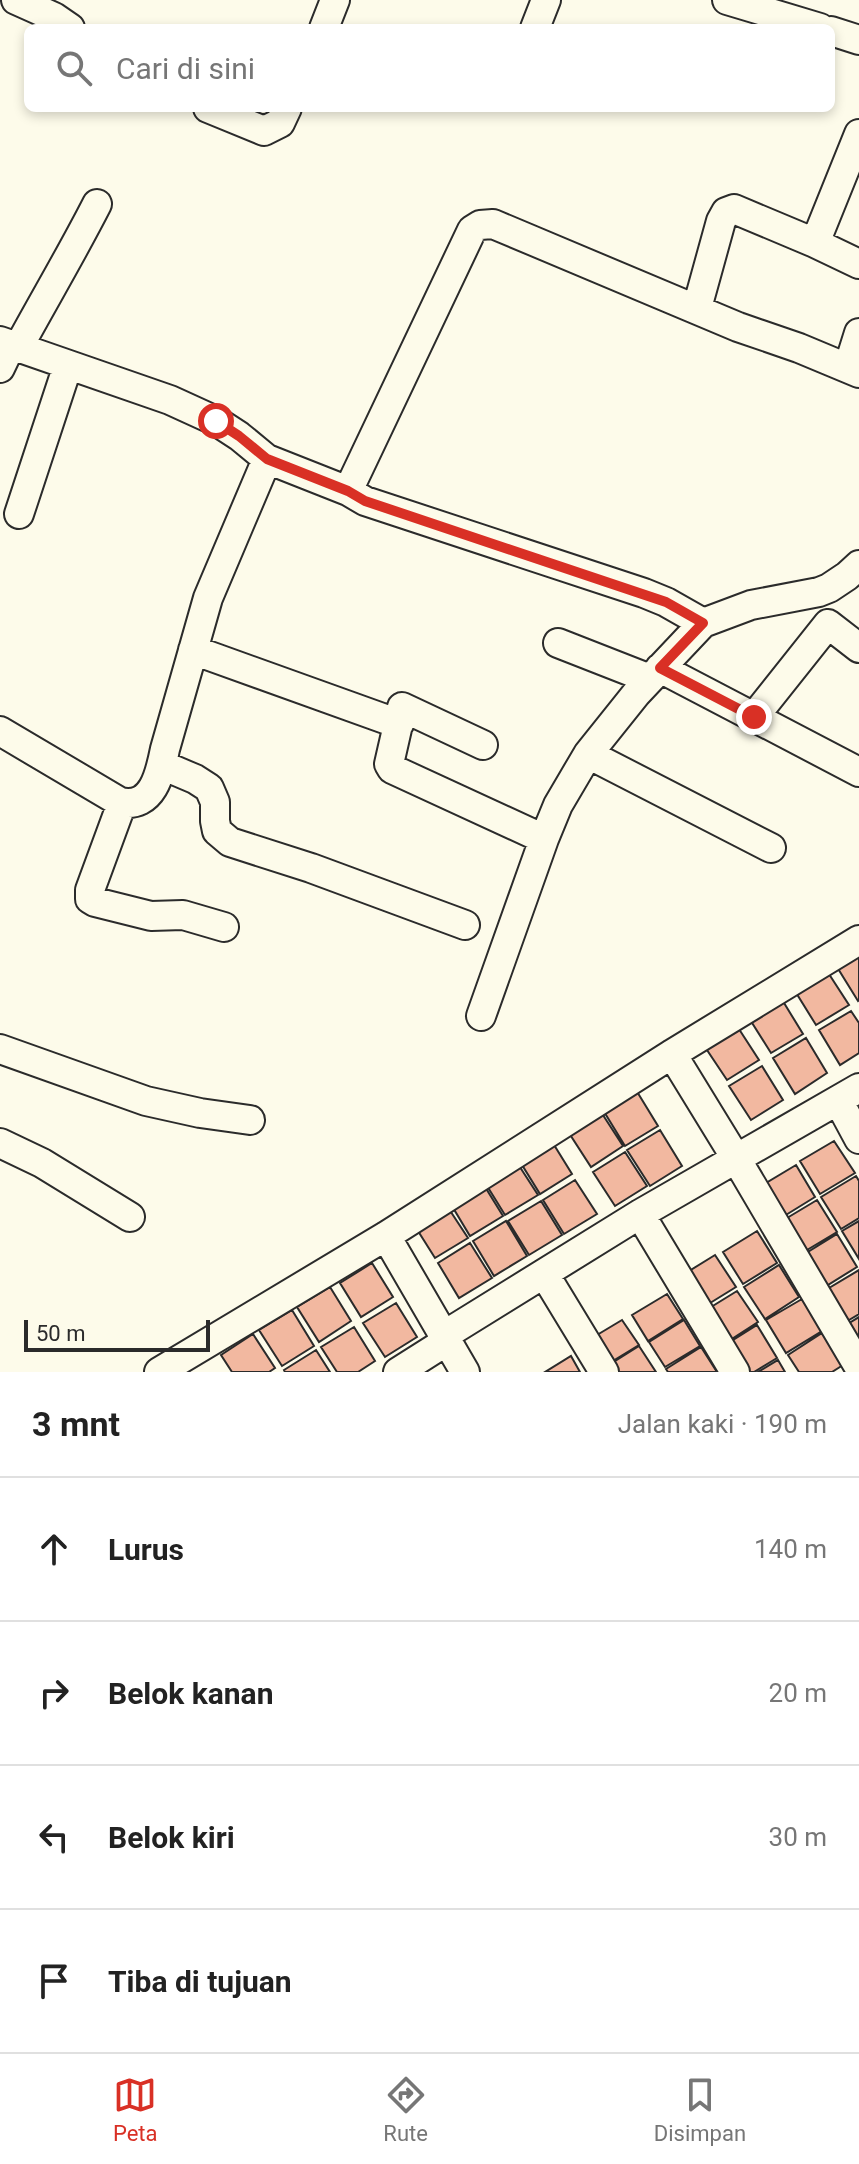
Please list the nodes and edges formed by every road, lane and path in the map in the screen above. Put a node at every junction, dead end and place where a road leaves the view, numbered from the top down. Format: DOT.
graph roads {
  1 [pos="16,0"];
  2 [pos="335,0"];
  3 [pos="546,0"];
  4 [pos="737,1"];
  5 [pos="64,24"];
  6 [pos="326,24"];
  7 [pos="537,24"];
  8 [pos="808,24"];
  9 [pos="835,32"];
  10 [pos="859,40"];
  11 [pos="218,112"];
  12 [pos="285,112"];
  13 [pos="859,134"];
  14 [pos="97,204"];
  15 [pos="815,243"];
  16 [pos="859,264"];
  17 [pos="697,308"];
  18 [pos="859,333"];
  19 [pos="7,350"];
  20 [pos="68,365"];
  21 [pos="854,371"];
  22 [pos="267,459"];
  23 [pos="348,491"];
  24 [pos="19,514"];
  25 [pos="859,565"];
  26 [pos="703,623"];
  27 [pos="558,643"];
  28 [pos="859,648"];
  29 [pos="193,650"];
  30 [pos="655,673"];
  31 [pos="754,717"];
  32 [pos="399,724"];
  33 [pos="0,731"];
  34 [pos="483,745"];
  35 [pos="588,754"];
  36 [pos="162,765"];
  37 [pos="859,772"];
  38 [pos="122,803"];
  39 [pos="544,839"];
  40 [pos="771,848"];
  41 [pos="465,925"];
  42 [pos="224,927"];
  43 [pos="859,940"];
  44 [pos="481,1016"];
  45 [pos="0,1049"];
  46 [pos="672,1054"];
  47 [pos="848,1094"];
  48 [pos="250,1120"];
  49 [pos="859,1139"];
  50 [pos="0,1143"];
  51 [pos="737,1160"];
  52 [pos="640,1214"];
  53 [pos="130,1217"];
  54 [pos="386,1236"];
  55 [pos="545,1275"];
  56 [pos="445,1339"];
  57 [pos="859,1367"];
  58 [pos="159,1372"];
  59 [pos="398,1372"];
  60 [pos="465,1372"];
  61 [pos="604,1372"];
  62 [pos="735,1372"];
  1 -- 5 [label="street"];
  2 -- 6 [label="street"];
  3 -- 7 [label="street"];
  4 -- 8 [label="street"];
  9 -- 10 [label="street"];
  11 -- 12 [label="street"];
  13 -- 15 [label="street"];
  14 -- 19 [label="street"];
  15 -- 16 [label="street"];
  15 -- 17 [label="street"];
  17 -- 21 [label="street"];
  17 -- 23 [label="street"];
  18 -- 21 [label="street"];
  19 -- 20 [label="street"];
  20 -- 22 [label="street"];
  20 -- 24 [label="street"];
  22 -- 23 [label="street"];
  22 -- 29 [label="street"];
  23 -- 26 [label="street"];
  25 -- 26 [label="street"];
  26 -- 30 [label="street"];
  27 -- 30 [label="street"];
  28 -- 31 [label="street"];
  29 -- 32 [label="street"];
  29 -- 36 [label="street"];
  30 -- 31 [label="street"];
  30 -- 35 [label="street"];
  31 -- 37 [label="street"];
  32 -- 34 [label="street"];
  32 -- 39 [label="street"];
  33 -- 38 [label="street"];
  35 -- 39 [label="street"];
  35 -- 40 [label="street"];
  36 -- 38 [label="street"];
  36 -- 41 [label="street"];
  38 -- 42 [label="street"];
  39 -- 44 [label="street"];
  43 -- 46 [label="street"];
  45 -- 48 [label="street"];
  46 -- 51 [label="street"];
  46 -- 54 [label="street"];
  47 -- 49 [label="street"];
  47 -- 51 [label="street"];
  50 -- 53 [label="street"];
  51 -- 52 [label="street"];
  51 -- 57 [label="street"];
  52 -- 55 [label="street"];
  52 -- 62 [label="street"];
  54 -- 56 [label="street"];
  54 -- 58 [label="street"];
  55 -- 56 [label="street"];
  55 -- 61 [label="street"];
  56 -- 59 [label="street"];
  56 -- 60 [label="street"];
}
